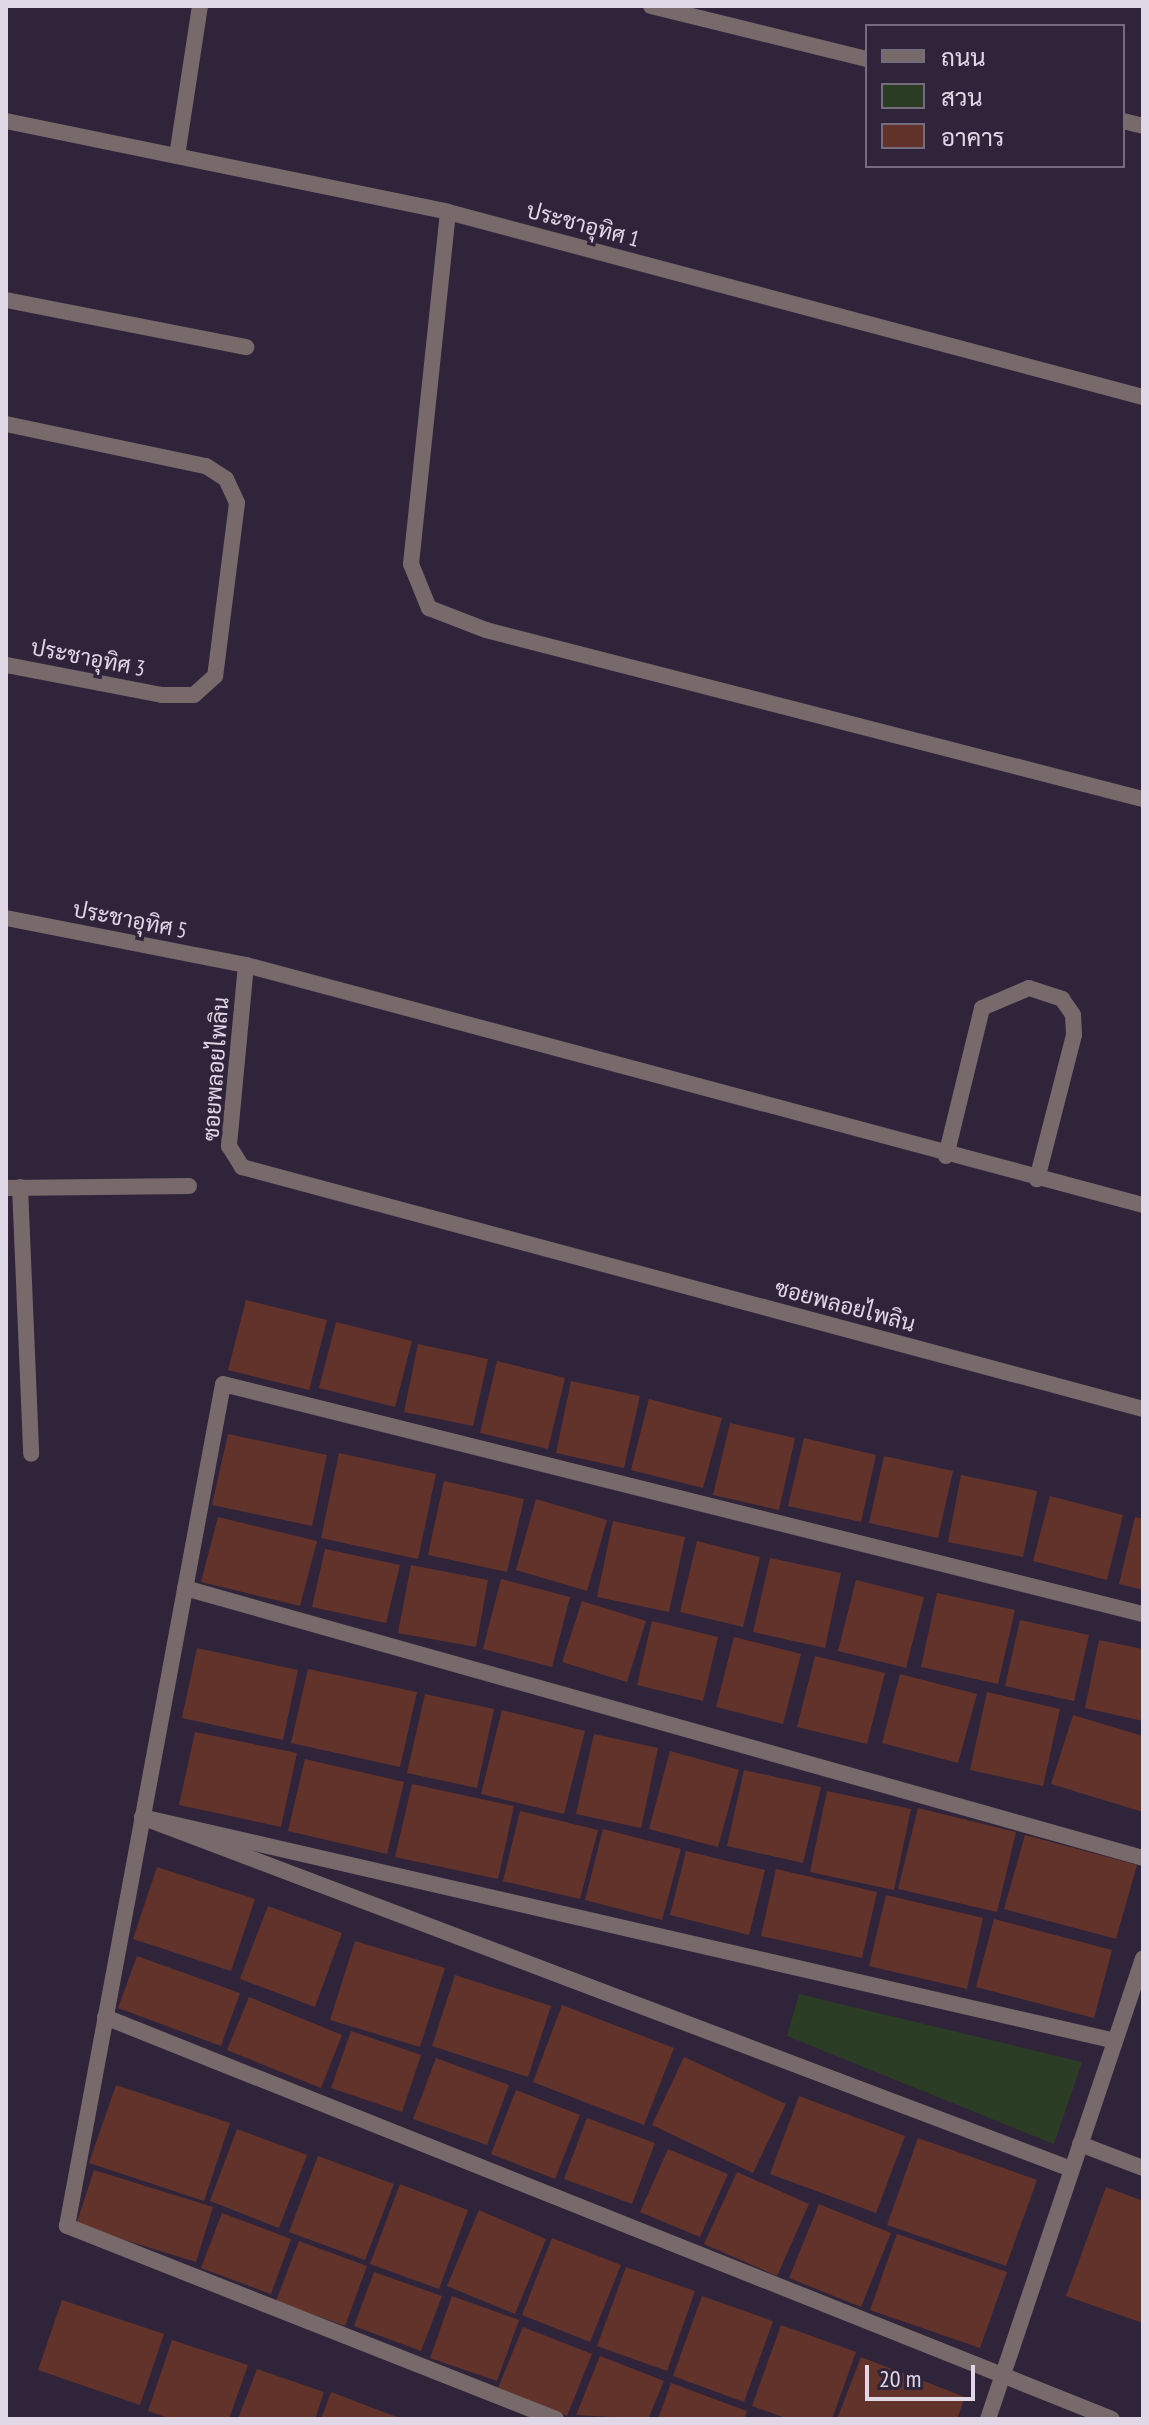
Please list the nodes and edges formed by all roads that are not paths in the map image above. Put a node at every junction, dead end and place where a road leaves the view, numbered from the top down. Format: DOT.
graph roads {
  1 [pos="200,6"];
  2 [pos="651,6"];
  3 [pos="865,59"];
  4 [pos="6,121"];
  5 [pos="177,156"];
  6 [pos="448,212"];
  7 [pos="6,300"];
  8 [pos="246,347"];
  9 [pos="1143,397"];
  10 [pos="6,424"];
  11 [pos="6,665"];
  12 [pos="1143,799"];
  13 [pos="6,918"];
  14 [pos="246,965"];
  15 [pos="946,1156"];
  16 [pos="1037,1179"];
  17 [pos="189,1186"];
  18 [pos="13,1187"];
  19 [pos="1143,1205"];
  20 [pos="1143,1409"];
  21 [pos="31,1454"];
  22 [pos="185,1588"];
  23 [pos="1143,1614"];
  24 [pos="142,1817"];
  25 [pos="1143,1858"];
  26 [pos="1143,1958"];
  27 [pos="1125,2011"];
  28 [pos="1143,2015"];
  29 [pos="105,2017"];
  30 [pos="1115,2041"];
  31 [pos="1080,2144"];
  32 [pos="1143,2168"];
  33 [pos="1071,2169"];
  34 [pos="1002,2378"];
  35 [pos="556,2419"];
  36 [pos="988,2419"];
  37 [pos="1112,2419"];
  1 -- 5 [label="street"];
  2 -- 3 [label="street"];
  4 -- 5 [label="street, ประชาอุทิศ 1"];
  5 -- 6 [label="street, ประชาอุทิศ 1"];
  6 -- 9 [label="street, ประชาอุทิศ 1"];
  6 -- 12 [label="street"];
  7 -- 8 [label="street"];
  10 -- 11 [label="street, ประชาอุทิศ 3"];
  13 -- 14 [label="street, ประชาอุทิศ 5"];
  14 -- 15 [label="street"];
  14 -- 20 [label="street, ซอยพลอยไพลิน"];
  15 -- 16 [label="street"];
  15 -- 16 [label="street"];
  16 -- 19 [label="street"];
  17 -- 18 [label="street"];
  18 -- 21 [label="street"];
  22 -- 23 [label="street"];
  22 -- 24 [label="street"];
  22 -- 25 [label="street"];
  24 -- 29 [label="street"];
  24 -- 30 [label="street"];
  24 -- 33 [label="street"];
  26 -- 27 [label="street"];
  27 -- 28 [label="street"];
  27 -- 30 [label="street"];
  29 -- 34 [label="street"];
  29 -- 35 [label="street"];
  30 -- 31 [label="street"];
  31 -- 32 [label="street"];
  31 -- 33 [label="street"];
  33 -- 34 [label="street"];
  34 -- 36 [label="street"];
  34 -- 37 [label="street"];
}
